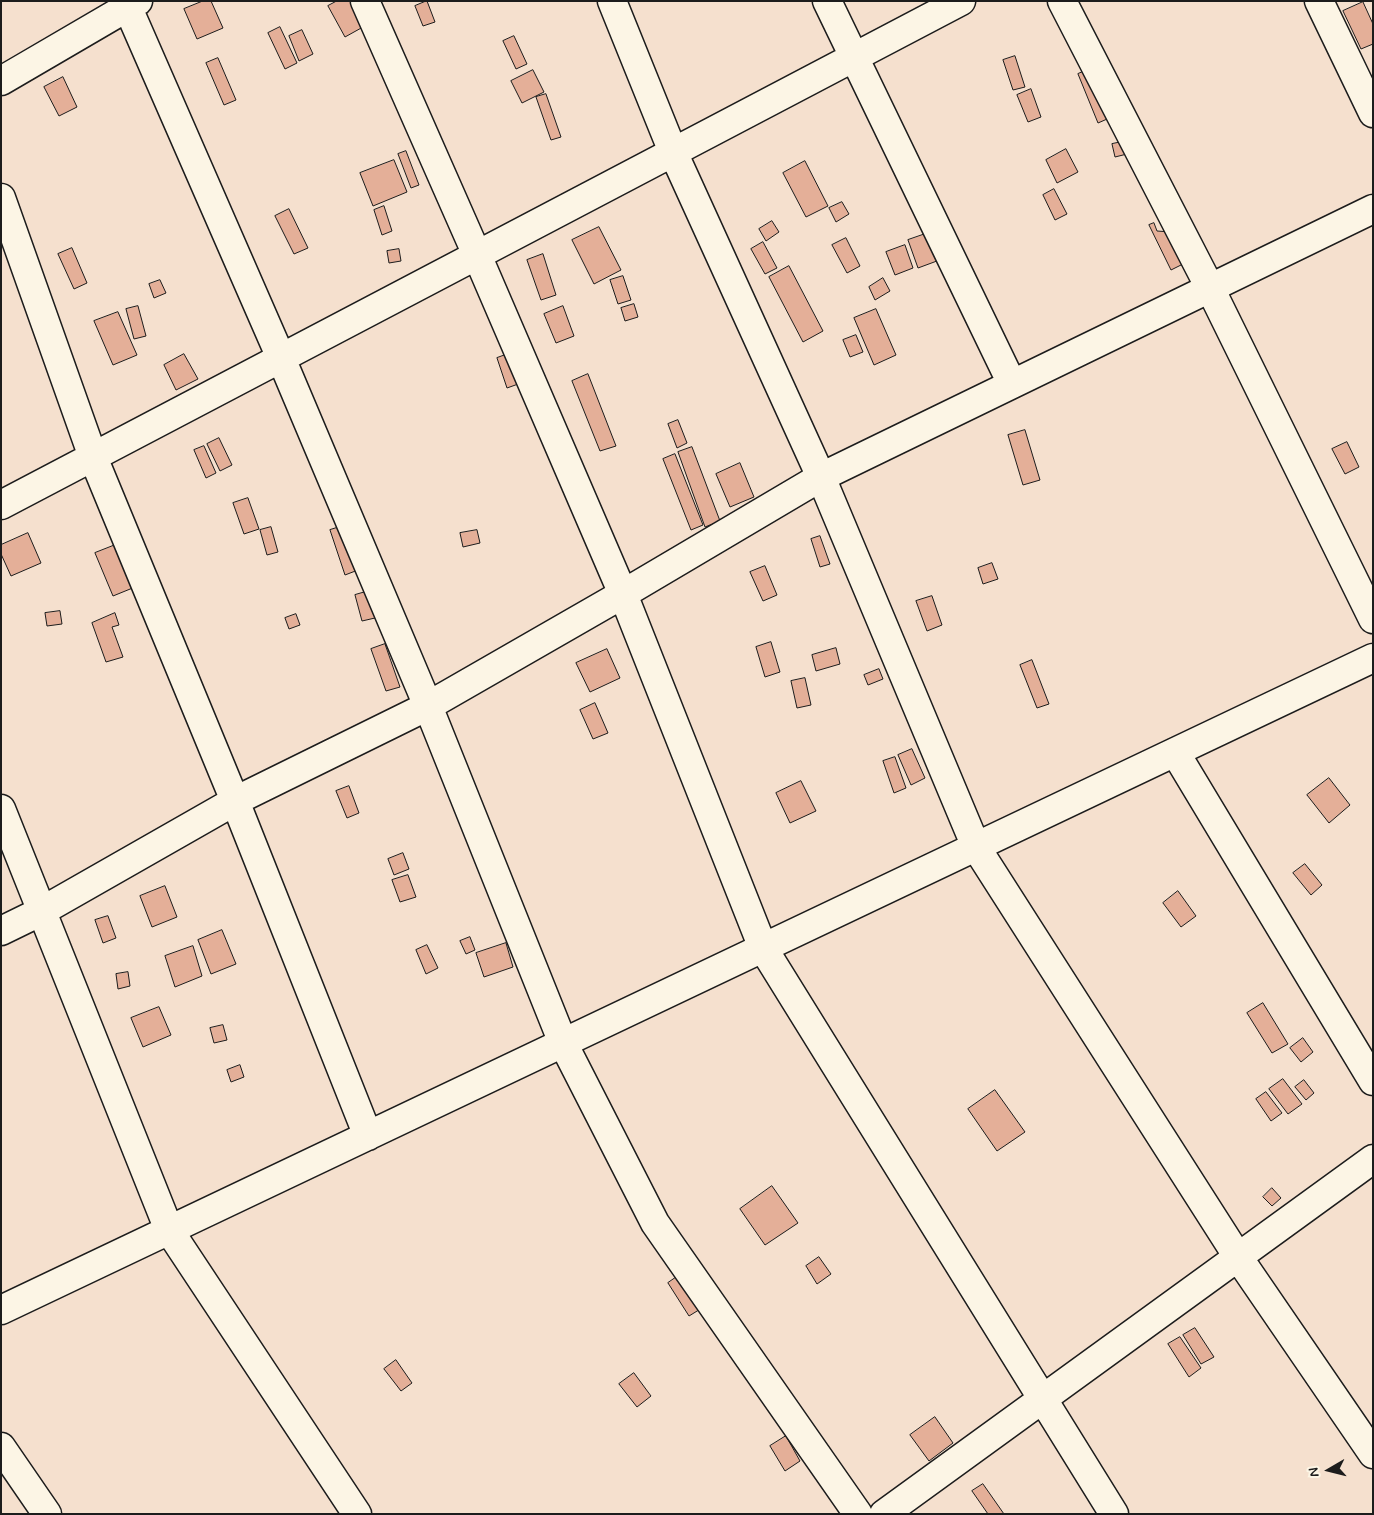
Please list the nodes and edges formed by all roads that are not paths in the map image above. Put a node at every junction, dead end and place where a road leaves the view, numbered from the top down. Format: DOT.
graph roads {
  1 [pos="365,1"];
  2 [pos="612,1"];
  3 [pos="828,1"];
  4 [pos="961,1"];
  5 [pos="1062,1"];
  6 [pos="1319,1"];
  7 [pos="130,3"];
  8 [pos="854,57"];
  9 [pos="1,80"];
  10 [pos="1373,113"];
  11 [pos="673,152"];
  12 [pos="1,198"];
  13 [pos="1373,209"];
  14 [pos="477,255"];
  15 [pos="1210,288"];
  16 [pos="281,358"];
  17 [pos="1012,384"];
  18 [pos="93,457"];
  19 [pos="821,477"];
  20 [pos="1,505"];
  21 [pos="622,594"];
  22 [pos="1373,619"];
  23 [pos="1373,658"];
  24 [pos="428,706"];
  25 [pos="1175,752"];
  26 [pos="235,801"];
  27 [pos="1,809"];
  28 [pos="976,847"];
  29 [pos="42,911"];
  30 [pos="1,931"];
  31 [pos="763,948"];
  32 [pos="562,1043"];
  33 [pos="1373,1081"];
  34 [pos="368,1136"];
  35 [pos="1373,1158"];
  36 [pos="170,1230"];
  37 [pos="1238,1257"];
  38 [pos="1,1310"];
  39 [pos="1043,1398"];
  40 [pos="1,1447"];
  41 [pos="1373,1454"];
  42 [pos="47,1514"];
  43 [pos="357,1514"];
  44 [pos="858,1514"];
  45 [pos="884,1514"];
  46 [pos="1114,1514"];
  1 -- 14 [label="street"];
  2 -- 11 [label="street"];
  3 -- 8 [label="street"];
  4 -- 8 [label="street"];
  5 -- 15 [label="street"];
  6 -- 10 [label="street"];
  7 -- 9 [label="street"];
  7 -- 16 [label="street"];
  8 -- 11 [label="street"];
  8 -- 17 [label="street"];
  11 -- 14 [label="street"];
  11 -- 19 [label="street"];
  12 -- 18 [label="street"];
  13 -- 15 [label="street"];
  14 -- 16 [label="street"];
  14 -- 21 [label="street"];
  15 -- 17 [label="street"];
  15 -- 22 [label="street"];
  16 -- 18 [label="street"];
  16 -- 24 [label="street"];
  17 -- 19 [label="street"];
  18 -- 20 [label="street"];
  18 -- 26 [label="street"];
  19 -- 21 [label="street"];
  19 -- 28 [label="street"];
  21 -- 24 [label="street"];
  21 -- 31 [label="street"];
  23 -- 25 [label="street"];
  24 -- 26 [label="street"];
  24 -- 32 [label="street"];
  25 -- 28 [label="street"];
  25 -- 33 [label="street"];
  26 -- 29 [label="street"];
  26 -- 34 [label="street"];
  27 -- 29 [label="street"];
  28 -- 31 [label="street"];
  28 -- 37 [label="street"];
  29 -- 30 [label="street"];
  29 -- 36 [label="street"];
  31 -- 32 [label="street"];
  31 -- 39 [label="street"];
  32 -- 34 [label="street"];
  32 -- 44 [label="street"];
  34 -- 36 [label="street"];
  35 -- 37 [label="street"];
  36 -- 38 [label="street"];
  36 -- 43 [label="street"];
  37 -- 39 [label="street"];
  37 -- 41 [label="street"];
  39 -- 45 [label="street"];
  39 -- 46 [label="street"];
  40 -- 42 [label="street"];
}
